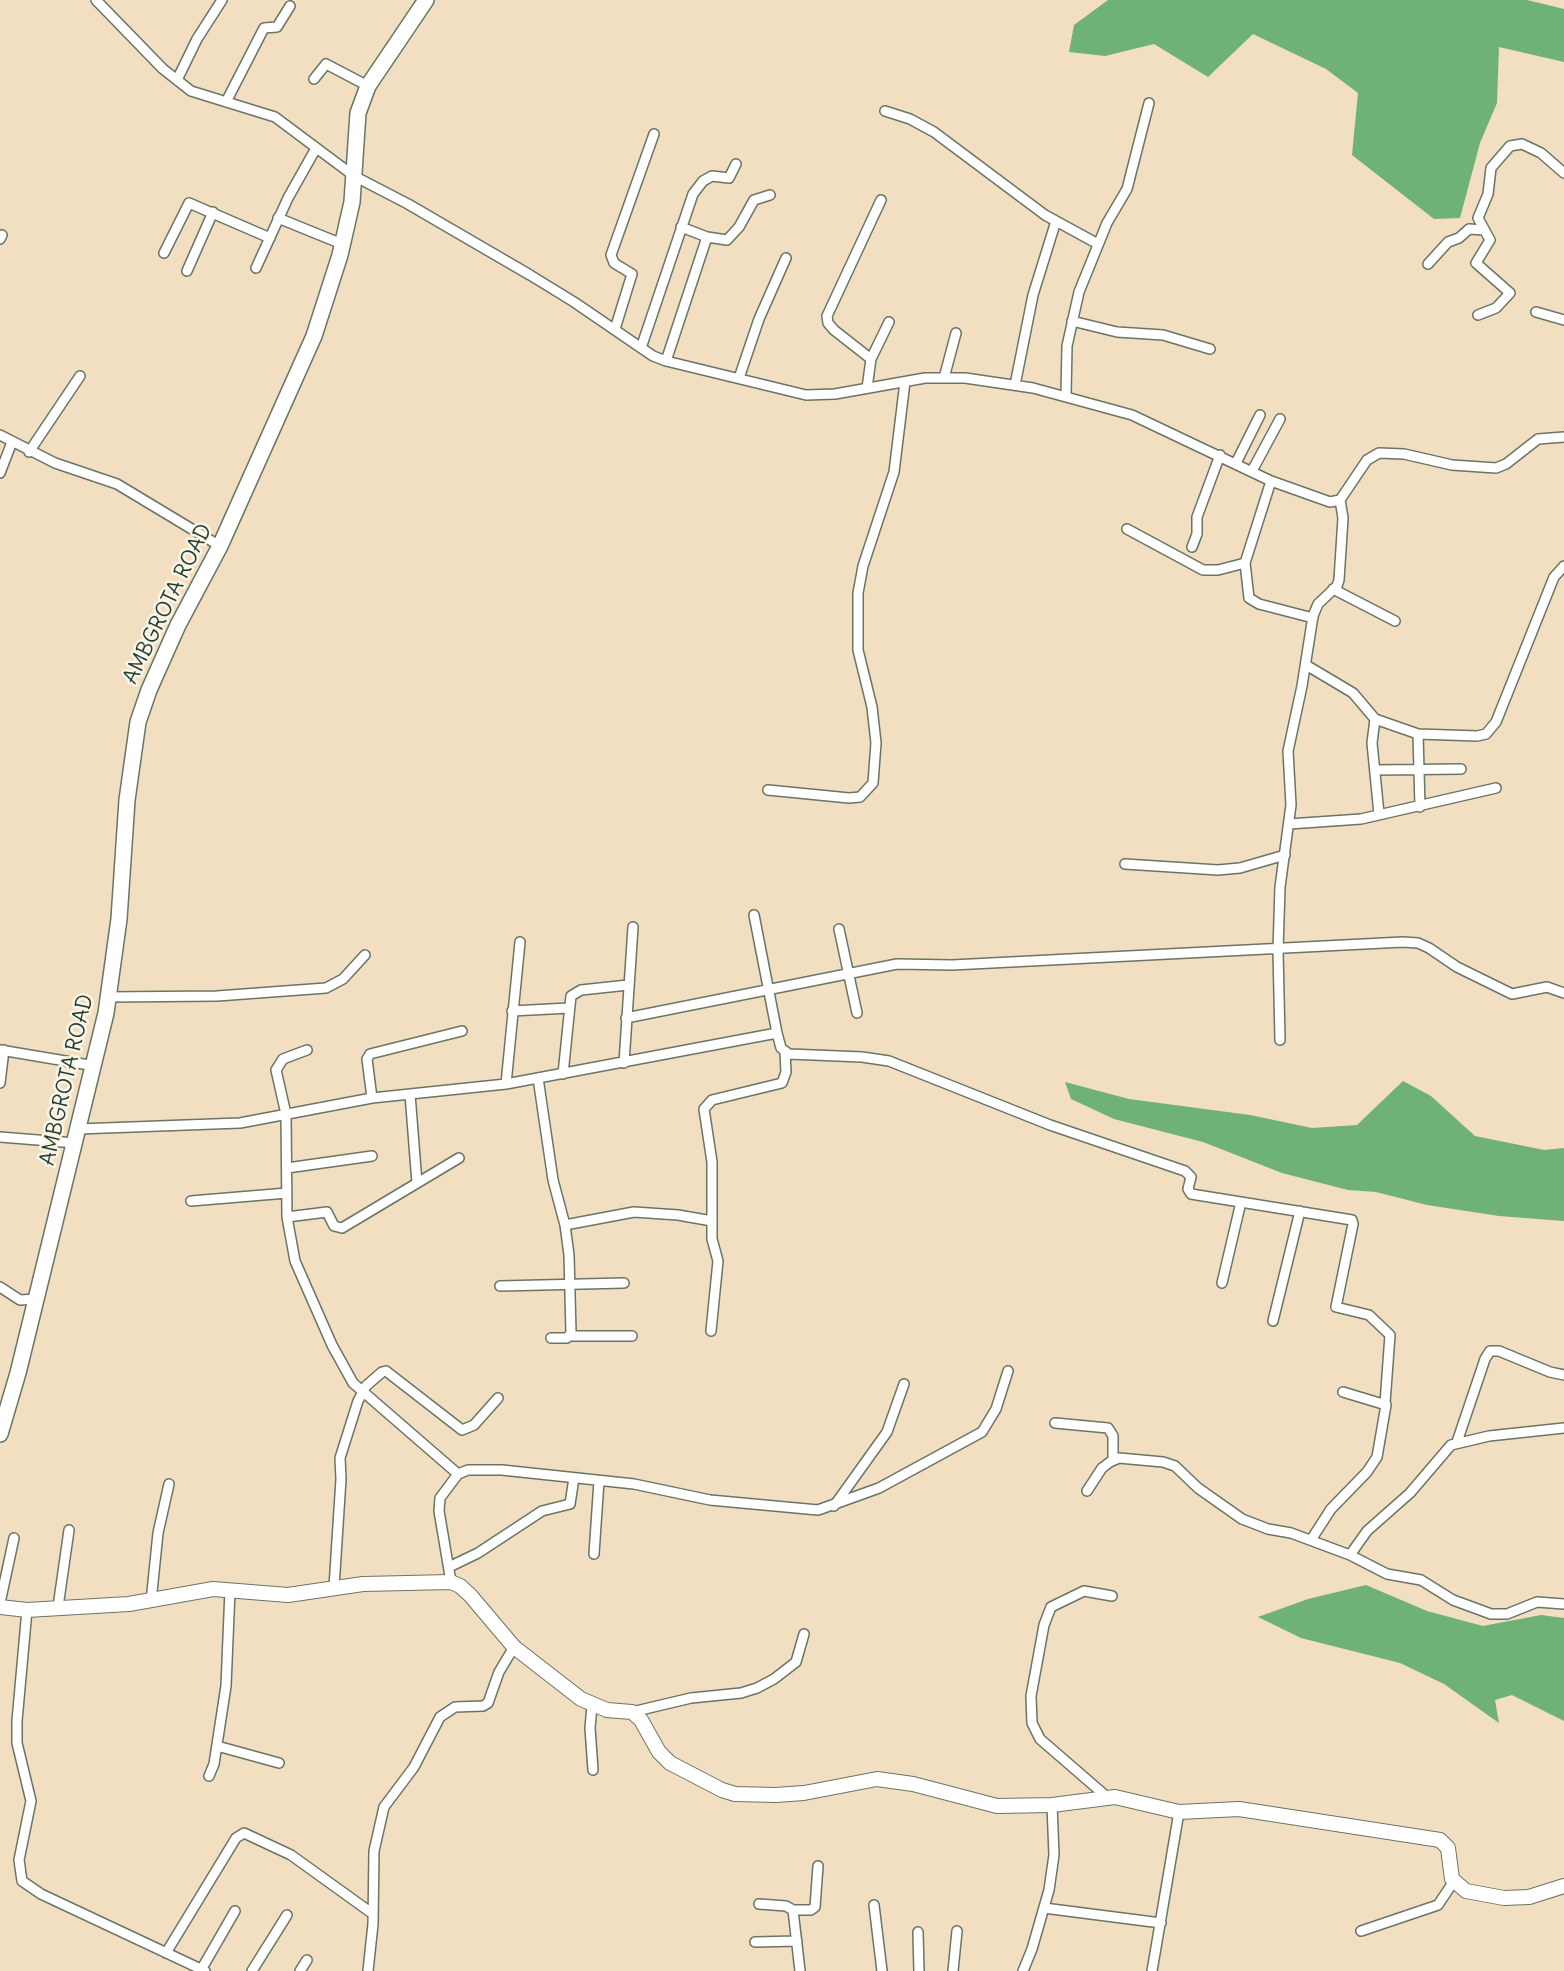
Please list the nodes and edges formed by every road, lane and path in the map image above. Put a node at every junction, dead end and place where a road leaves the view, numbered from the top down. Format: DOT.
graph roads {
  1 [pos="96,0"];
  2 [pos="222,0"];
  3 [pos="426,0"];
  4 [pos="290,6"];
  5 [pos="314,79"];
  6 [pos="177,80"];
  7 [pos="368,86"];
  8 [pos="226,102"];
  9 [pos="1149,103"];
  10 [pos="885,111"];
  11 [pos="654,134"];
  12 [pos="315,150"];
  13 [pos="736,164"];
  14 [pos="1564,173"];
  15 [pos="354,176"];
  16 [pos="770,195"];
  17 [pos="881,200"];
  18 [pos="213,212"];
  19 [pos="278,218"];
  20 [pos="1056,221"];
  21 [pos="681,227"];
  22 [pos="1485,230"];
  23 [pos="707,237"];
  24 [pos="270,238"];
  25 [pos="342,244"];
  26 [pos="1098,244"];
  27 [pos="164,254"];
  28 [pos="786,258"];
  29 [pos="1428,264"];
  30 [pos="256,268"];
  31 [pos="187,271"];
  32 [pos="1536,312"];
  33 [pos="1478,315"];
  34 [pos="1564,320"];
  35 [pos="1071,321"];
  36 [pos="889,322"];
  37 [pos="615,329"];
  38 [pos="956,333"];
  39 [pos="641,348"];
  40 [pos="1210,349"];
  41 [pos="871,358"];
  42 [pos="666,361"];
  43 [pos="80,376"];
  44 [pos="739,378"];
  45 [pos="944,378"];
  46 [pos="905,382"];
  47 [pos="1015,385"];
  48 [pos="867,388"];
  49 [pos="1066,395"];
  50 [pos="1260,415"];
  51 [pos="1280,418"];
  52 [pos="0,435"];
  53 [pos="1564,437"];
  54 [pos="12,442"];
  55 [pos="29,452"];
  56 [pos="1220,455"];
  57 [pos="1236,463"];
  58 [pos="1252,471"];
  59 [pos="0,473"];
  60 [pos="1271,482"];
  61 [pos="1340,500"];
  62 [pos="1127,530"];
  63 [pos="220,546"];
  64 [pos="1192,547"];
  65 [pos="1245,563"];
  66 [pos="1564,566"];
  67 [pos="1334,589"];
  68 [pos="1313,618"];
  69 [pos="1395,621"];
  70 [pos="1306,665"];
  71 [pos="1375,719"];
  72 [pos="1418,734"];
  73 [pos="1461,769"];
  74 [pos="1375,770"];
  75 [pos="1419,771"];
  76 [pos="1496,788"];
  77 [pos="768,790"];
  78 [pos="1420,807"];
  79 [pos="1379,814"];
  80 [pos="1290,824"];
  81 [pos="1285,855"];
  82 [pos="1125,864"];
  83 [pos="754,915"];
  84 [pos="633,927"];
  85 [pos="839,929"];
  86 [pos="520,942"];
  87 [pos="1278,950"];
  88 [pos="365,955"];
  89 [pos="850,973"];
  90 [pos="628,985"];
  91 [pos="769,989"];
  92 [pos="1564,993"];
  93 [pos="108,997"];
  94 [pos="569,1008"];
  95 [pos="513,1011"];
  96 [pos="857,1013"];
  97 [pos="626,1018"];
  98 [pos="462,1030"];
  99 [pos="777,1033"];
  100 [pos="1280,1040"];
  101 [pos="2,1050"];
  102 [pos="307,1050"];
  103 [pos="785,1052"];
  104 [pos="624,1063"];
  105 [pos="95,1066"];
  106 [pos="563,1074"];
  107 [pos="538,1078"];
  108 [pos="0,1083"];
  109 [pos="506,1084"];
  110 [pos="410,1094"];
  111 [pos="372,1098"];
  112 [pos="286,1114"];
  113 [pos="76,1136"];
  114 [pos="0,1137"];
  115 [pos="372,1156"];
  116 [pos="459,1158"];
  117 [pos="287,1168"];
  118 [pos="417,1183"];
  119 [pos="287,1193"];
  120 [pos="191,1201"];
  121 [pos="1242,1202"];
  122 [pos="1300,1211"];
  123 [pos="287,1217"];
  124 [pos="712,1221"];
  125 [pos="566,1225"];
  126 [pos="1222,1282"];
  127 [pos="624,1283"];
  128 [pos="569,1284"];
  129 [pos="500,1286"];
  130 [pos="0,1287"];
  131 [pos="36,1299"];
  132 [pos="1273,1321"];
  133 [pos="711,1331"];
  134 [pos="570,1336"];
  135 [pos="632,1336"];
  136 [pos="551,1338"];
  137 [pos="1008,1371"];
  138 [pos="1564,1375"];
  139 [pos="903,1384"];
  140 [pos="362,1392"];
  141 [pos="1343,1392"];
  142 [pos="498,1398"];
  143 [pos="1385,1404"];
  144 [pos="1055,1423"];
  145 [pos="1564,1428"];
  146 [pos="0,1434"];
  147 [pos="1457,1442"];
  148 [pos="1113,1461"];
  149 [pos="458,1474"];
  150 [pos="574,1479"];
  151 [pos="599,1481"];
  152 [pos="169,1484"];
  153 [pos="1088,1491"];
  154 [pos="834,1506"];
  155 [pos="69,1530"];
  156 [pos="14,1538"];
  157 [pos="1311,1540"];
  158 [pos="594,1554"];
  159 [pos="1350,1555"];
  160 [pos="449,1567"];
  161 [pos="451,1582"];
  162 [pos="334,1587"];
  163 [pos="231,1590"];
  164 [pos="1112,1596"];
  165 [pos="151,1602"];
  166 [pos="1564,1604"];
  167 [pos="0,1605"];
  168 [pos="58,1607"];
  169 [pos="27,1610"];
  170 [pos="804,1634"];
  171 [pos="514,1647"];
  172 [pos="592,1706"];
  173 [pos="632,1712"];
  174 [pos="217,1746"];
  175 [pos="279,1763"];
  176 [pos="593,1770"];
  177 [pos="209,1776"];
  178 [pos="1107,1797"];
  179 [pos="1052,1805"];
  180 [pos="1179,1812"];
  181 [pos="818,1866"];
  182 [pos="1454,1881"];
  183 [pos="1564,1886"];
  184 [pos="759,1904"];
  185 [pos="874,1905"];
  186 [pos="1044,1908"];
  187 [pos="793,1910"];
  188 [pos="235,1911"];
  189 [pos="373,1914"];
  190 [pos="286,1915"];
  191 [pos="1161,1923"];
  192 [pos="957,1931"];
  193 [pos="1361,1931"];
  194 [pos="918,1932"];
  195 [pos="797,1941"];
  196 [pos="756,1942"];
  197 [pos="166,1953"];
  198 [pos="307,1960"];
  199 [pos="203,1970"];
  200 [pos="252,1971"];
  201 [pos="300,1971"];
  202 [pos="368,1971"];
  203 [pos="801,1971"];
  204 [pos="882,1971"];
  205 [pos="919,1971"];
  206 [pos="953,1971"];
  207 [pos="1023,1971"];
  208 [pos="1152,1971"];
  1 -- 6 [label="street"];
  2 -- 6 [label="street"];
  3 -- 7 [label="main road, AMBGROTA ROAD"];
  4 -- 8 [label="street"];
  5 -- 7 [label="street"];
  6 -- 8 [label="street"];
  7 -- 15 [label="main road, AMBGROTA ROAD"];
  8 -- 12 [label="street"];
  9 -- 26 [label="street"];
  10 -- 20 [label="street"];
  11 -- 37 [label="street"];
  12 -- 15 [label="street"];
  12 -- 19 [label="street"];
  13 -- 21 [label="street"];
  14 -- 22 [label="street"];
  15 -- 25 [label="main road, AMBGROTA ROAD"];
  15 -- 37 [label="street"];
  16 -- 23 [label="street"];
  17 -- 41 [label="street"];
  18 -- 24 [label="street"];
  18 -- 27 [label="street"];
  18 -- 31 [label="street"];
  19 -- 24 [label="street"];
  19 -- 25 [label="street"];
  20 -- 26 [label="street"];
  20 -- 47 [label="street"];
  21 -- 23 [label="street"];
  21 -- 39 [label="street"];
  22 -- 29 [label="street"];
  22 -- 33 [label="street"];
  23 -- 42 [label="street"];
  24 -- 30 [label="street"];
  25 -- 63 [label="main road, AMBGROTA ROAD"];
  26 -- 35 [label="street"];
  28 -- 44 [label="street"];
  32 -- 34 [label="street"];
  35 -- 40 [label="street"];
  35 -- 49 [label="street"];
  36 -- 41 [label="street"];
  37 -- 39 [label="street"];
  38 -- 45 [label="street"];
  39 -- 42 [label="street"];
  41 -- 48 [label="street"];
  42 -- 44 [label="street"];
  43 -- 55 [label="street"];
  44 -- 48 [label="street"];
  45 -- 46 [label="street"];
  45 -- 47 [label="street"];
  46 -- 48 [label="street"];
  46 -- 77 [label="street"];
  47 -- 49 [label="street"];
  49 -- 56 [label="street"];
  50 -- 57 [label="street"];
  51 -- 58 [label="street"];
  52 -- 54 [label="street"];
  53 -- 61 [label="street"];
  54 -- 55 [label="street"];
  54 -- 59 [label="street"];
  55 -- 63 [label="street"];
  56 -- 57 [label="street"];
  56 -- 64 [label="street"];
  57 -- 58 [label="street"];
  58 -- 60 [label="street"];
  60 -- 61 [label="street"];
  60 -- 65 [label="street"];
  61 -- 67 [label="street"];
  62 -- 65 [label="street"];
  63 -- 93 [label="main road, AMBGROTA ROAD"];
  65 -- 68 [label="street"];
  66 -- 72 [label="street"];
  67 -- 68 [label="street"];
  67 -- 69 [label="street"];
  68 -- 70 [label="street"];
  70 -- 71 [label="street"];
  70 -- 80 [label="street"];
  71 -- 72 [label="street"];
  71 -- 74 [label="street"];
  72 -- 75 [label="street"];
  73 -- 75 [label="street"];
  74 -- 75 [label="street"];
  74 -- 79 [label="street"];
  75 -- 78 [label="street"];
  76 -- 78 [label="street"];
  78 -- 79 [label="street"];
  79 -- 80 [label="street"];
  80 -- 81 [label="street"];
  81 -- 82 [label="street"];
  81 -- 87 [label="street"];
  83 -- 91 [label="street"];
  84 -- 90 [label="street"];
  85 -- 89 [label="street"];
  86 -- 95 [label="street"];
  87 -- 89 [label="street"];
  87 -- 92 [label="street"];
  87 -- 100 [label="street"];
  88 -- 93 [label="street"];
  89 -- 91 [label="street"];
  89 -- 96 [label="street"];
  90 -- 94 [label="street"];
  90 -- 97 [label="street"];
  91 -- 97 [label="street"];
  91 -- 99 [label="street"];
  93 -- 105 [label="main road, AMBGROTA ROAD"];
  94 -- 95 [label="street"];
  94 -- 106 [label="street"];
  95 -- 109 [label="street"];
  97 -- 104 [label="street"];
  98 -- 111 [label="street"];
  99 -- 103 [label="street"];
  99 -- 104 [label="street"];
  101 -- 105 [label="street"];
  101 -- 108 [label="street"];
  102 -- 112 [label="street"];
  103 -- 121 [label="street"];
  103 -- 124 [label="street"];
  104 -- 106 [label="street"];
  105 -- 113 [label="main road, AMBGROTA ROAD"];
  106 -- 107 [label="street"];
  107 -- 109 [label="street"];
  107 -- 125 [label="street"];
  109 -- 110 [label="street"];
  110 -- 111 [label="street"];
  110 -- 118 [label="street"];
  111 -- 112 [label="street"];
  112 -- 113 [label="street"];
  112 -- 117 [label="street"];
  113 -- 114 [label="street"];
  113 -- 131 [label="main road, AMBGROTA ROAD"];
  115 -- 117 [label="street"];
  116 -- 118 [label="street"];
  117 -- 119 [label="street"];
  118 -- 123 [label="street"];
  119 -- 120 [label="street"];
  119 -- 123 [label="street"];
  121 -- 122 [label="street"];
  121 -- 126 [label="street"];
  122 -- 132 [label="street"];
  122 -- 143 [label="street"];
  123 -- 140 [label="street"];
  124 -- 125 [label="street"];
  124 -- 133 [label="street"];
  125 -- 128 [label="street"];
  127 -- 128 [label="street"];
  128 -- 129 [label="street"];
  128 -- 134 [label="street"];
  130 -- 131 [label="street"];
  131 -- 146 [label="main road, AMBGROTA ROAD"];
  134 -- 135 [label="street"];
  134 -- 136 [label="street"];
  137 -- 154 [label="street"];
  138 -- 147 [label="street"];
  139 -- 154 [label="street"];
  140 -- 142 [label="street"];
  140 -- 149 [label="street"];
  140 -- 162 [label="street"];
  141 -- 143 [label="street"];
  143 -- 157 [label="street"];
  144 -- 148 [label="street"];
  145 -- 147 [label="street"];
  147 -- 159 [label="street"];
  148 -- 153 [label="street"];
  148 -- 157 [label="street"];
  149 -- 150 [label="street"];
  149 -- 160 [label="street"];
  150 -- 151 [label="street"];
  150 -- 160 [label="street"];
  151 -- 154 [label="street"];
  151 -- 158 [label="street"];
  152 -- 165 [label="street"];
  155 -- 168 [label="street"];
  156 -- 167 [label="street"];
  157 -- 159 [label="street"];
  159 -- 166 [label="street"];
  160 -- 161 [label="street"];
  161 -- 162 [label="street"];
  161 -- 171 [label="street"];
  162 -- 163 [label="street"];
  163 -- 165 [label="street"];
  163 -- 174 [label="street"];
  164 -- 178 [label="street"];
  165 -- 168 [label="street"];
  167 -- 169 [label="street"];
  168 -- 169 [label="street"];
  169 -- 197 [label="street"];
  170 -- 173 [label="street"];
  171 -- 172 [label="street"];
  171 -- 189 [label="street"];
  172 -- 173 [label="street"];
  172 -- 176 [label="street"];
  173 -- 179 [label="street"];
  174 -- 175 [label="street"];
  174 -- 177 [label="street"];
  178 -- 179 [label="street"];
  178 -- 180 [label="street"];
  179 -- 186 [label="street"];
  180 -- 182 [label="street"];
  180 -- 191 [label="street"];
  181 -- 187 [label="street"];
  182 -- 183 [label="street"];
  182 -- 193 [label="street"];
  184 -- 187 [label="street"];
  185 -- 204 [label="street"];
  186 -- 191 [label="street"];
  186 -- 207 [label="street"];
  187 -- 195 [label="street"];
  188 -- 199 [label="street"];
  189 -- 197 [label="street"];
  189 -- 202 [label="street"];
  190 -- 200 [label="street"];
  191 -- 208 [label="street"];
  192 -- 206 [label="street"];
  194 -- 205 [label="street"];
  195 -- 196 [label="street"];
  195 -- 203 [label="street"];
  197 -- 199 [label="street"];
  198 -- 201 [label="street"];
}
